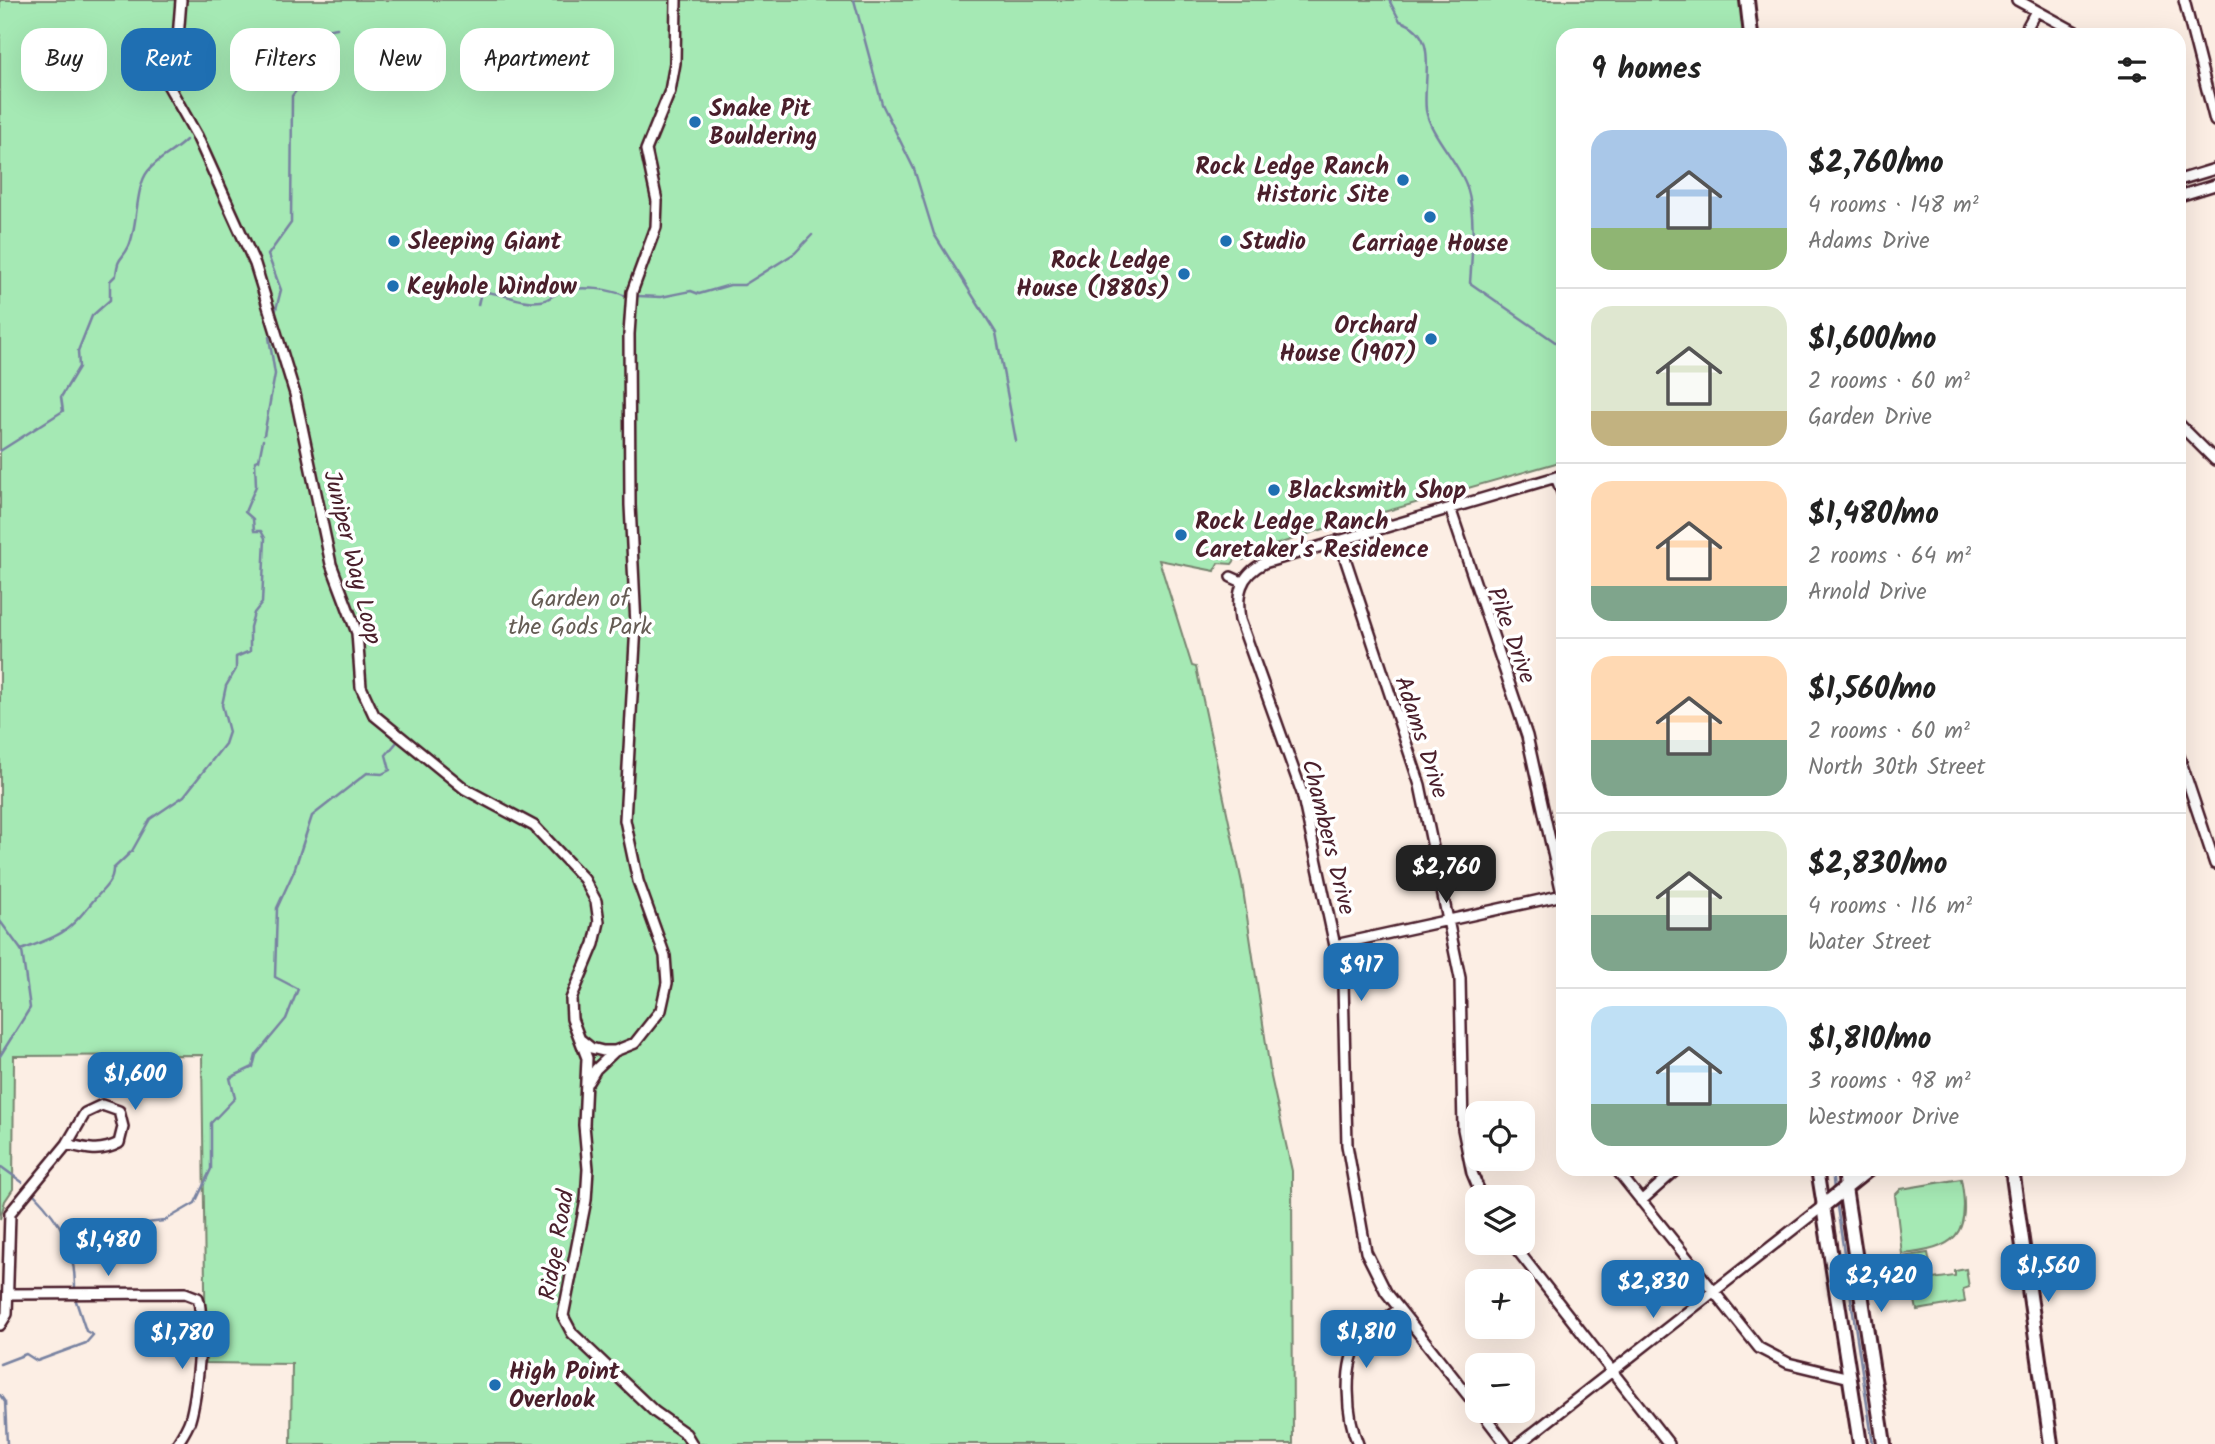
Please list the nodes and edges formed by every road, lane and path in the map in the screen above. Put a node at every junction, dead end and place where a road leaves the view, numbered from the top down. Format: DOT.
graph roads {
  1 [pos="181,0"];
  2 [pos="677,0"];
  3 [pos="1747,0"];
  4 [pos="2017,0"];
  5 [pos="2183,0"];
  6 [pos="2036,11"];
  7 [pos="1750,28"];
  8 [pos="2027,28"];
  9 [pos="2068,28"];
  10 [pos="2215,121"];
  11 [pos="2215,169"];
  12 [pos="2186,178"];
  13 [pos="2215,186"];
  14 [pos="2186,194"];
  15 [pos="2187,433"];
  16 [pos="2215,460"];
  17 [pos="1556,477"];
  18 [pos="1450,508"];
  19 [pos="1339,540"];
  20 [pos="1231,577"];
  21 [pos="1242,582"];
  22 [pos="2186,777"];
  23 [pos="2215,863"];
  24 [pos="1556,864"];
  25 [pos="1556,897"];
  26 [pos="1448,919"];
  27 [pos="1335,944"];
  28 [pos="581,1040"];
  29 [pos="615,1051"];
  30 [pos="588,1082"];
  31 [pos="67,1144"];
  32 [pos="1621,1176"];
  33 [pos="1669,1176"];
  34 [pos="1818,1176"];
  35 [pos="1844,1176"];
  36 [pos="1860,1176"];
  37 [pos="2013,1176"];
  38 [pos="1477,1185"];
  39 [pos="1845,1188"];
  40 [pos="1641,1201"];
  41 [pos="1823,1206"];
  42 [pos="1521,1255"];
  43 [pos="1713,1292"];
  44 [pos="8,1294"];
  45 [pos="1399,1309"];
  46 [pos="0,1325"];
  47 [pos="1612,1371"];
  48 [pos="1850,1378"];
  49 [pos="1465,1393"];
  50 [pos="1489,1423"];
  51 [pos="177,1444"];
  52 [pos="692,1444"];
  53 [pos="1358,1444"];
  54 [pos="1506,1444"];
  55 [pos="1519,1444"];
  56 [pos="1669,1444"];
  57 [pos="1860,1444"];
  58 [pos="1884,1444"];
  59 [pos="2051,1444"];
  1 -- 28 [label="street, Juniper Way Loop"];
  2 -- 29 [label="street"];
  3 -- 7 [label="main road"];
  4 -- 6 [label="street"];
  5 -- 10 [label="street"];
  6 -- 8 [label="street"];
  6 -- 9 [label="street"];
  11 -- 12 [label="street"];
  13 -- 14 [label="street"];
  15 -- 16 [label="street"];
  17 -- 18 [label="street"];
  18 -- 19 [label="street"];
  18 -- 24 [label="street, Pike Drive"];
  19 -- 21 [label="street"];
  19 -- 26 [label="street, Adams Drive"];
  20 -- 21 [label="street"];
  21 -- 27 [label="street, Chambers Drive"];
  22 -- 23 [label="street"];
  25 -- 26 [label="street"];
  26 -- 27 [label="street"];
  26 -- 38 [label="street, Adams Drive"];
  27 -- 45 [label="street, Chambers Drive"];
  28 -- 29 [label="street"];
  28 -- 30 [label="street, Ridge Road"];
  29 -- 30 [label="street"];
  30 -- 52 [label="street, Ridge Road"];
  31 -- 31 [label="street"];
  31 -- 44 [label="street"];
  32 -- 40 [label="street"];
  33 -- 40 [label="street"];
  34 -- 41 [label="street"];
  35 -- 39 [label="street"];
  36 -- 39 [label="main road"];
  37 -- 59 [label="main road"];
  39 -- 41 [label="main road"];
  39 -- 58 [label="main road"];
  40 -- 43 [label="street"];
  41 -- 43 [label="street"];
  41 -- 48 [label="main road"];
  42 -- 47 [label="street"];
  43 -- 47 [label="street"];
  43 -- 48 [label="street"];
  44 -- 46 [label="street"];
  44 -- 51 [label="street"];
  45 -- 49 [label="street, Chambers Drive"];
  45 -- 53 [label="street"];
  47 -- 55 [label="street"];
  47 -- 56 [label="street"];
  48 -- 57 [label="main road"];
  50 -- 54 [label="street, Chambers Drive"];
}
